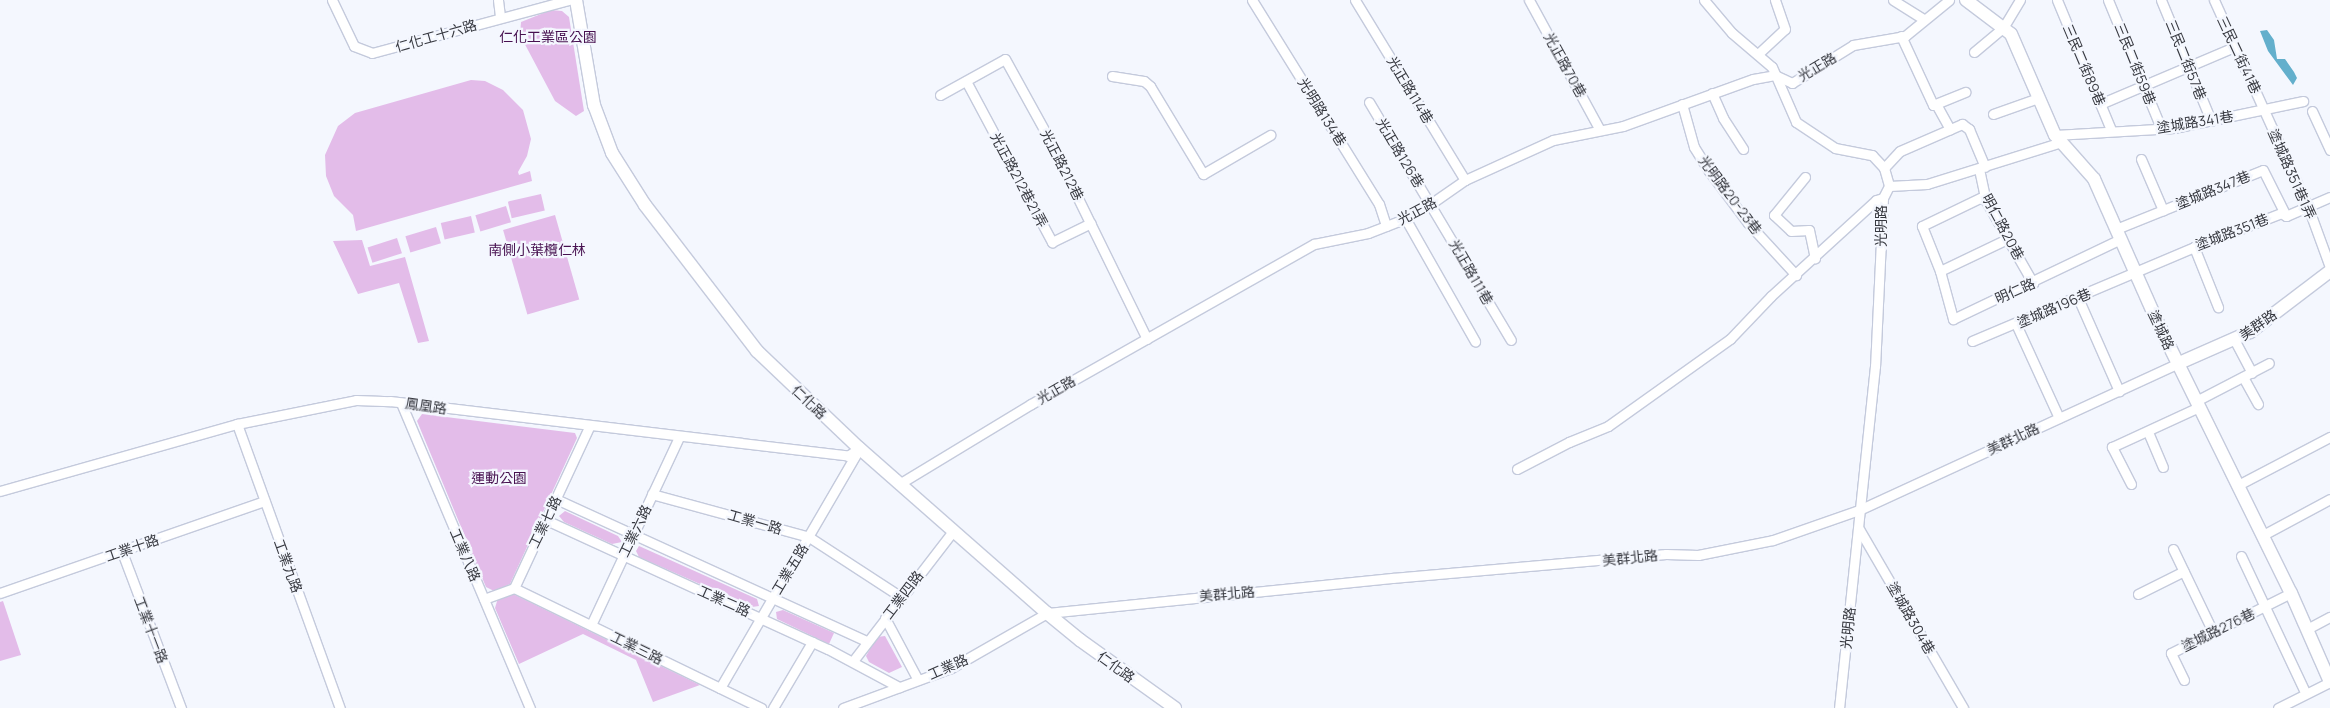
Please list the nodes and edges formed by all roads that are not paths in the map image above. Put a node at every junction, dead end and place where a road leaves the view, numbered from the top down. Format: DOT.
graph roads {
  1 [pos="332,0"];
  2 [pos="498,0"];
  3 [pos="569,0"];
  4 [pos="576,0"];
  5 [pos="1252,0"];
  6 [pos="1355,0"];
  7 [pos="1529,0"];
  8 [pos="1704,0"];
  9 [pos="1774,0"];
  10 [pos="1893,0"];
  11 [pos="1949,0"];
  12 [pos="1966,0"];
  13 [pos="2020,0"];
  14 [pos="2057,0"];
  15 [pos="2108,0"];
  16 [pos="2161,0"];
  17 [pos="2214,0"];
  18 [pos="500,17"];
  19 [pos="1924,19"];
  20 [pos="2003,28"];
  21 [pos="1901,36"];
  22 [pos="2234,47"];
  23 [pos="1978,52"];
  24 [pos="1759,53"];
  25 [pos="2190,66"];
  26 [pos="1775,75"];
  27 [pos="1112,76"];
  28 [pos="966,81"];
  29 [pos="2144,85"];
  30 [pos="1965,92"];
  31 [pos="1712,93"];
  32 [pos="940,96"];
  33 [pos="2038,98"];
  34 [pos="2303,101"];
  35 [pos="1369,102"];
  36 [pos="1682,104"];
  37 [pos="1936,104"];
  38 [pos="2100,104"];
  39 [pos="2264,110"];
  40 [pos="2312,111"];
  41 [pos="1992,114"];
  42 [pos="2211,121"];
  43 [pos="1950,128"];
  44 [pos="2161,128"];
  45 [pos="1600,130"];
  46 [pos="2111,130"];
  47 [pos="1270,135"];
  48 [pos="2058,138"];
  49 [pos="1743,149"];
  50 [pos="2330,150"];
  51 [pos="2141,159"];
  52 [pos="1884,168"];
  53 [pos="1982,168"];
  54 [pos="1804,177"];
  55 [pos="1465,180"];
  56 [pos="1888,186"];
  57 [pos="1984,196"];
  58 [pos="2330,197"];
  59 [pos="1883,198"];
  60 [pos="1431,204"];
  61 [pos="2308,207"];
  62 [pos="2163,210"];
  63 [pos="2286,216"];
  64 [pos="1405,218"];
  65 [pos="1091,223"];
  66 [pos="1386,226"];
  67 [pos="2118,234"];
  68 [pos="2007,240"];
  69 [pos="2194,247"];
  70 [pos="1815,258"];
  71 [pos="2330,268"];
  72 [pos="1940,271"];
  73 [pos="2330,271"];
  74 [pos="2134,272"];
  75 [pos="1796,275"];
  76 [pos="2033,283"];
  77 [pos="2078,298"];
  78 [pos="2218,307"];
  79 [pos="2016,324"];
  80 [pos="1147,339"];
  81 [pos="1511,340"];
  82 [pos="1475,341"];
  83 [pos="1972,341"];
  84 [pos="2235,341"];
  85 [pos="2177,364"];
  86 [pos="2269,364"];
  87 [pos="2247,375"];
  88 [pos="2119,391"];
  89 [pos="401,403"];
  90 [pos="2198,404"];
  91 [pos="2258,404"];
  92 [pos="2059,418"];
  93 [pos="237,424"];
  94 [pos="589,427"];
  95 [pos="2148,432"];
  96 [pos="679,437"];
  97 [pos="2330,437"];
  98 [pos="859,448"];
  99 [pos="2164,467"];
  100 [pos="1517,469"];
  101 [pos="899,484"];
  102 [pos="2131,484"];
  103 [pos="2238,485"];
  104 [pos="0,491"];
  105 [pos="652,494"];
  106 [pos="556,499"];
  107 [pos="2330,499"];
  108 [pos="264,501"];
  109 [pos="1859,510"];
  110 [pos="546,520"];
  111 [pos="1858,529"];
  112 [pos="954,530"];
  113 [pos="633,535"];
  114 [pos="2263,535"];
  115 [pos="809,537"];
  116 [pos="2173,549"];
  117 [pos="122,552"];
  118 [pos="623,556"];
  119 [pos="2241,556"];
  120 [pos="2184,571"];
  121 [pos="514,588"];
  122 [pos="0,593"];
  123 [pos="2291,593"];
  124 [pos="2138,594"];
  125 [pos="901,597"];
  126 [pos="484,599"];
  127 [pos="772,599"];
  128 [pos="2265,607"];
  129 [pos="1048,613"];
  130 [pos="2330,617"];
  131 [pos="761,618"];
  132 [pos="885,618"];
  133 [pos="591,625"];
  134 [pos="2307,629"];
  135 [pos="2213,632"];
  136 [pos="812,642"];
  137 [pos="866,642"];
  138 [pos="853,661"];
  139 [pos="918,680"];
  140 [pos="2184,680"];
  141 [pos="2330,681"];
  142 [pos="899,687"];
  143 [pos="720,688"];
  144 [pos="2305,692"];
  145 [pos="181,708"];
  146 [pos="340,708"];
  147 [pos="530,708"];
  148 [pos="761,708"];
  149 [pos="773,708"];
  150 [pos="843,708"];
  151 [pos="1175,708"];
  152 [pos="1839,708"];
  153 [pos="1962,708"];
  154 [pos="2278,708"];
  1 -- 18 [label="street, 仁化工十六路"];
  2 -- 18 [label="street"];
  3 -- 18 [label="street, 仁化工十六路"];
  4 -- 98 [label="main road, 仁化路"];
  5 -- 66 [label="street, 光明路134巷"];
  6 -- 55 [label="street, 光正路114巷"];
  7 -- 45 [label="street, 光正路70巷"];
  8 -- 24 [label="street"];
  9 -- 24 [label="street"];
  10 -- 19 [label="street"];
  11 -- 19 [label="street, 光正路"];
  12 -- 20 [label="main road, 塗城路"];
  13 -- 20 [label="street"];
  14 -- 38 [label="street, 三民二街89巷"];
  15 -- 29 [label="street, 三民二街59巷"];
  16 -- 25 [label="street, 三民二街57巷"];
  17 -- 22 [label="street, 三民二街41巷"];
  19 -- 21 [label="street, 光正路"];
  20 -- 23 [label="street"];
  20 -- 33 [label="main road, 塗城路"];
  21 -- 26 [label="street, 光正路"];
  21 -- 37 [label="street"];
  22 -- 25 [label="street"];
  22 -- 39 [label="street, 三民二街41巷"];
  24 -- 26 [label="street"];
  25 -- 29 [label="street"];
  25 -- 42 [label="street, 三民二街57巷"];
  26 -- 31 [label="street, 光正路"];
  26 -- 52 [label="street"];
  27 -- 47 [label="street"];
  28 -- 32 [label="street, 光正路212巷"];
  28 -- 65 [label="street, 光正路212巷21弄"];
  28 -- 65 [label="street, 光正路212巷"];
  29 -- 38 [label="street"];
  29 -- 44 [label="street, 三民二街59巷"];
  30 -- 37 [label="street"];
  31 -- 36 [label="street, 光正路"];
  31 -- 49 [label="street"];
  33 -- 41 [label="street"];
  33 -- 48 [label="main road, 塗城路"];
  34 -- 39 [label="street, 塗城路341巷"];
  35 -- 60 [label="street, 光正路126巷"];
  36 -- 45 [label="street, 光正路"];
  36 -- 75 [label="street, 光明路20-23巷"];
  37 -- 43 [label="street"];
  38 -- 46 [label="street, 三民二街89巷"];
  39 -- 42 [label="street, 塗城路341巷"];
  39 -- 61 [label="street, 塗城路351巷1弄"];
  40 -- 50 [label="street"];
  42 -- 44 [label="street, 塗城路341巷"];
  43 -- 52 [label="street"];
  43 -- 53 [label="street, 明仁路20巷"];
  44 -- 46 [label="street, 塗城路341巷"];
  45 -- 55 [label="street, 光正路"];
  46 -- 48 [label="street, 塗城路341巷"];
  48 -- 53 [label="street"];
  48 -- 67 [label="main road, 塗城路"];
  51 -- 62 [label="street"];
  52 -- 56 [label="street"];
  53 -- 56 [label="street"];
  53 -- 57 [label="street, 明仁路20巷"];
  54 -- 70 [label="street"];
  55 -- 60 [label="street, 光正路"];
  56 -- 59 [label="street"];
  57 -- 68 [label="street, 明仁路20巷"];
  57 -- 72 [label="street"];
  58 -- 61 [label="street, 塗城路351巷"];
  59 -- 70 [label="street, 光明路"];
  59 -- 109 [label="street, 光明路"];
  60 -- 64 [label="street, 光正路"];
  60 -- 81 [label="street, 光正路111巷"];
  61 -- 63 [label="street, 塗城路351巷"];
  61 -- 71 [label="street, 塗城路351巷1弄"];
  62 -- 63 [label="street, 塗城路347巷"];
  62 -- 67 [label="street, 塗城路347巷"];
  63 -- 69 [label="street, 塗城路351巷"];
  64 -- 66 [label="street, 光正路"];
  64 -- 82 [label="street"];
  65 -- 80 [label="street, 光正路212巷"];
  66 -- 80 [label="street, 光正路"];
  67 -- 74 [label="main road, 塗城路"];
  67 -- 76 [label="street, 明仁路"];
  68 -- 72 [label="street"];
  68 -- 76 [label="street, 明仁路20巷"];
  69 -- 74 [label="street, 塗城路351巷"];
  69 -- 78 [label="street"];
  70 -- 75 [label="street, 光明路"];
  72 -- 76 [label="street, 明仁路"];
  73 -- 84 [label="main road, 美群路"];
  74 -- 77 [label="street, 塗城路196巷"];
  74 -- 85 [label="main road, 塗城路"];
  75 -- 100 [label="street, 光明路"];
  77 -- 79 [label="street, 塗城路196巷"];
  77 -- 88 [label="street"];
  79 -- 83 [label="street, 塗城路196巷"];
  79 -- 92 [label="street"];
  80 -- 101 [label="street, 光正路"];
  84 -- 85 [label="main road, 美群路"];
  84 -- 87 [label="street"];
  85 -- 88 [label="street, 美群北路"];
  85 -- 90 [label="main road, 塗城路"];
  86 -- 87 [label="street"];
  87 -- 90 [label="street"];
  87 -- 91 [label="street"];
  88 -- 92 [label="street, 美群北路"];
  89 -- 93 [label="street, 鳳凰路"];
  89 -- 94 [label="street, 鳳凰路"];
  89 -- 126 [label="street, 工業八路"];
  90 -- 95 [label="street"];
  90 -- 103 [label="main road, 塗城路"];
  92 -- 109 [label="street, 美群北路"];
  93 -- 104 [label="street, 鳳凰路"];
  93 -- 108 [label="street, 工業九路"];
  94 -- 96 [label="street, 鳳凰路"];
  94 -- 106 [label="street, 工業七路"];
  95 -- 99 [label="street"];
  95 -- 102 [label="street"];
  96 -- 98 [label="street, 鳳凰路"];
  96 -- 105 [label="street, 工業六路"];
  97 -- 103 [label="street"];
  98 -- 101 [label="main road, 仁化路"];
  98 -- 115 [label="street, 工業五路"];
  101 -- 112 [label="main road, 仁化路"];
  103 -- 114 [label="main road, 塗城路"];
  105 -- 113 [label="street, 工業六路"];
  105 -- 115 [label="street, 工業一路"];
  106 -- 110 [label="street, 工業七路"];
  106 -- 113 [label="street, 工業二路"];
  107 -- 114 [label="street"];
  108 -- 117 [label="street, 工業十路"];
  108 -- 146 [label="street, 工業九路"];
  109 -- 111 [label="street, 光明路"];
  109 -- 129 [label="street, 美群北路"];
  110 -- 118 [label="street, 工業二路"];
  110 -- 121 [label="street, 工業七路"];
  111 -- 152 [label="street, 光明路"];
  111 -- 153 [label="street, 塗城路304巷"];
  112 -- 125 [label="street, 工業四路"];
  112 -- 129 [label="main road, 仁化路"];
  113 -- 118 [label="street, 工業六路"];
  113 -- 127 [label="street, 工業二路"];
  114 -- 123 [label="main road, 塗城路"];
  115 -- 125 [label="street, 工業一路"];
  115 -- 127 [label="street, 工業五路"];
  116 -- 120 [label="street"];
  117 -- 122 [label="street, 工業十路"];
  117 -- 145 [label="street, 工業十一路"];
  118 -- 131 [label="street, 工業二路"];
  118 -- 133 [label="street, 工業六路"];
  119 -- 128 [label="street"];
  120 -- 124 [label="street"];
  120 -- 135 [label="street"];
  121 -- 126 [label="street"];
  121 -- 133 [label="street, 工業三路"];
  123 -- 128 [label="street, 塗城路276巷"];
  123 -- 134 [label="main road, 塗城路"];
  125 -- 132 [label="street, 工業四路"];
  126 -- 147 [label="street, 工業八路"];
  127 -- 131 [label="street, 工業五路"];
  127 -- 137 [label="street, 工業二路"];
  128 -- 135 [label="street, 塗城路276巷"];
  128 -- 144 [label="street"];
  129 -- 139 [label="street, 工業路"];
  129 -- 151 [label="main road, 仁化路"];
  130 -- 134 [label="street"];
  131 -- 136 [label="street, 工業二路"];
  131 -- 143 [label="street, 工業五路"];
  132 -- 137 [label="street, 工業四路"];
  132 -- 139 [label="street"];
  133 -- 143 [label="street, 工業三路"];
  134 -- 141 [label="main road, 塗城路"];
  135 -- 140 [label="street, 塗城路276巷"];
  136 -- 138 [label="street, 工業二路"];
  136 -- 149 [label="street"];
  137 -- 138 [label="street, 工業四路"];
  138 -- 142 [label="street, 工業二路"];
  139 -- 142 [label="street, 工業路"];
  141 -- 144 [label="street"];
  142 -- 150 [label="street, 工業路"];
  143 -- 148 [label="street, 工業三路"];
  144 -- 154 [label="street"];
}
